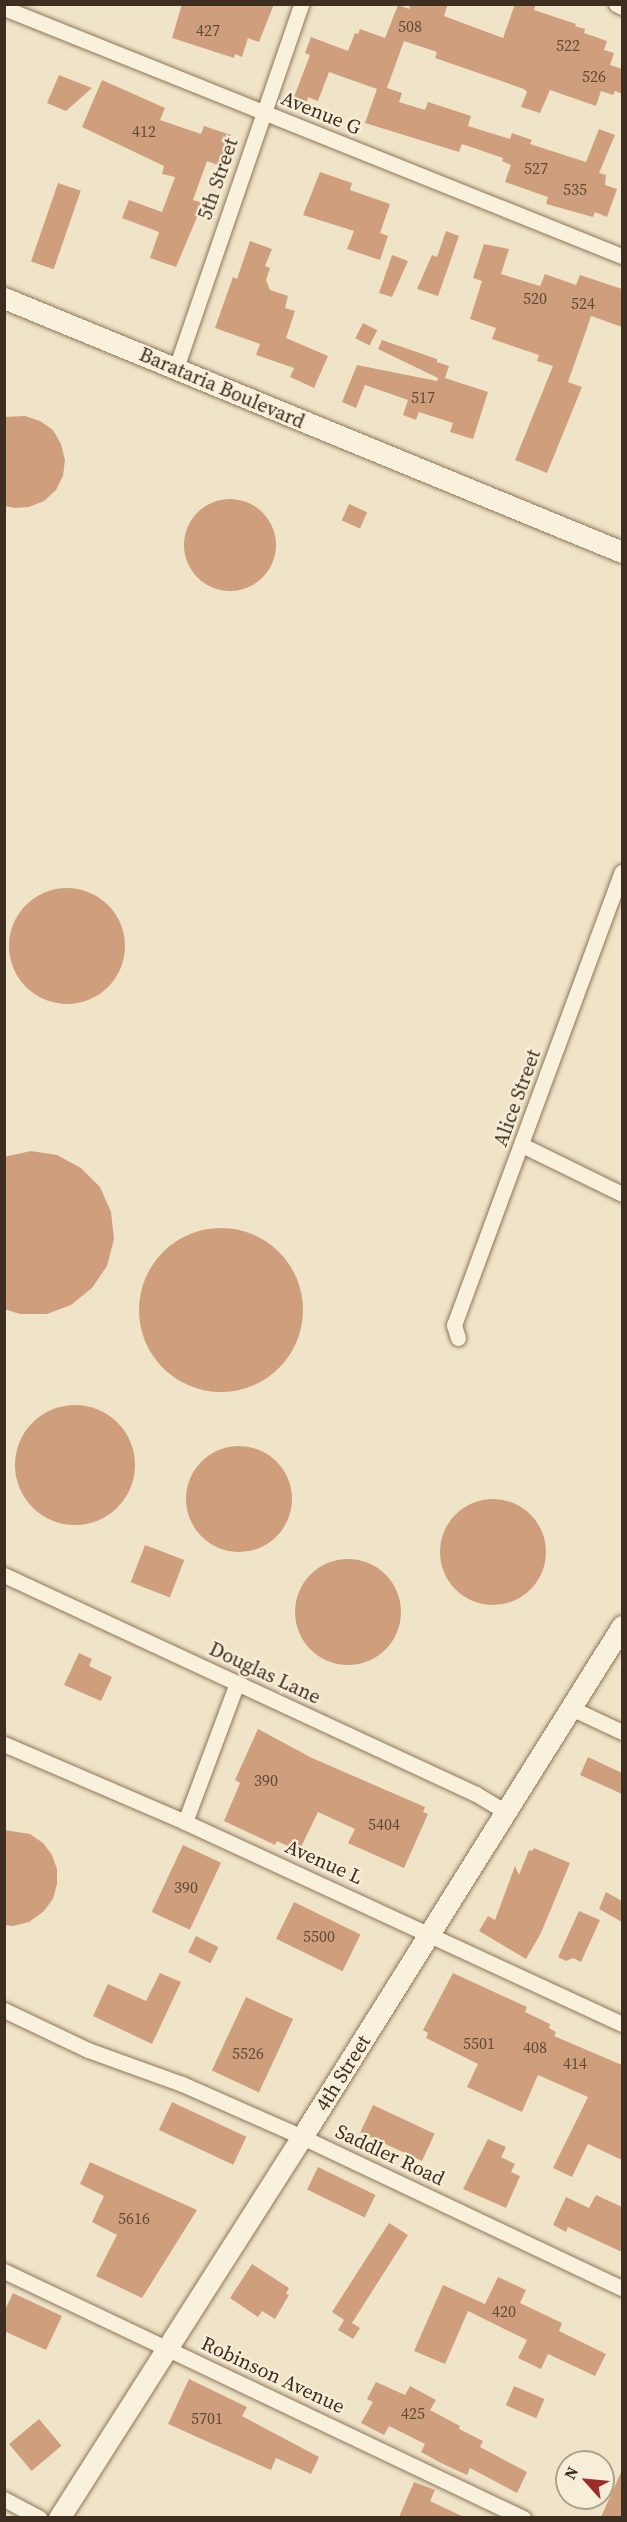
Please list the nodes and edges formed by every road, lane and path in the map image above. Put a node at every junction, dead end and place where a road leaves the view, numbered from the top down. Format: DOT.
graph roads {
  1 [pos="301,4"];
  2 [pos="615,4"];
  3 [pos="622,7"];
  4 [pos="4,8"];
  5 [pos="263,113"];
  6 [pos="622,256"];
  7 [pos="4,298"];
  8 [pos="176,368"];
  9 [pos="440,478"];
  10 [pos="622,541"];
  11 [pos="622,552"];
  12 [pos="622,872"];
  13 [pos="522,1145"];
  14 [pos="622,1194"];
  15 [pos="458,1338"];
  16 [pos="4,1575"];
  17 [pos="622,1626"];
  18 [pos="237,1683"];
  19 [pos="571,1708"];
  20 [pos="622,1732"];
  21 [pos="4,1744"];
  22 [pos="506,1812"];
  23 [pos="185,1822"];
  24 [pos="430,1934"];
  25 [pos="4,2010"];
  26 [pos="622,2024"];
  27 [pos="303,2137"];
  28 [pos="4,2271"];
  29 [pos="622,2288"];
  30 [pos="168,2348"];
  31 [pos="4,2499"];
  32 [pos="39,2517"];
  33 [pos="59,2517"];
  34 [pos="523,2517"];
  1 -- 5 [label="street, 5th Street"];
  2 -- 3 [label="street"];
  4 -- 5 [label="street, Avenue G"];
  5 -- 6 [label="street, Avenue G"];
  5 -- 8 [label="street, 5th Street"];
  7 -- 8 [label="main road, Barataria Boulevard"];
  8 -- 9 [label="main road, Barataria Boulevard"];
  9 -- 10 [label="main road, Barataria Boulevard"];
  9 -- 11 [label="main road, Barataria Boulevard"];
  12 -- 13 [label="street, Alice Street"];
  13 -- 14 [label="street"];
  13 -- 15 [label="street, Alice Street"];
  16 -- 18 [label="street, Douglas Lane"];
  17 -- 19 [label="main road, 4th Street"];
  18 -- 22 [label="street, Douglas Lane"];
  18 -- 23 [label="street"];
  19 -- 20 [label="street"];
  19 -- 22 [label="main road, 4th Street"];
  21 -- 23 [label="street, Avenue L"];
  22 -- 24 [label="main road, 4th Street"];
  23 -- 24 [label="street, Avenue L"];
  24 -- 26 [label="street, Avenue L"];
  24 -- 27 [label="main road, 4th Street"];
  25 -- 27 [label="street, Saddler Road"];
  27 -- 29 [label="street, Saddler Road"];
  27 -- 30 [label="main road, 4th Street"];
  28 -- 30 [label="street, Robinson Avenue"];
  30 -- 33 [label="main road, 4th Street"];
  30 -- 34 [label="street, Robinson Avenue"];
  31 -- 32 [label="street"];
}
